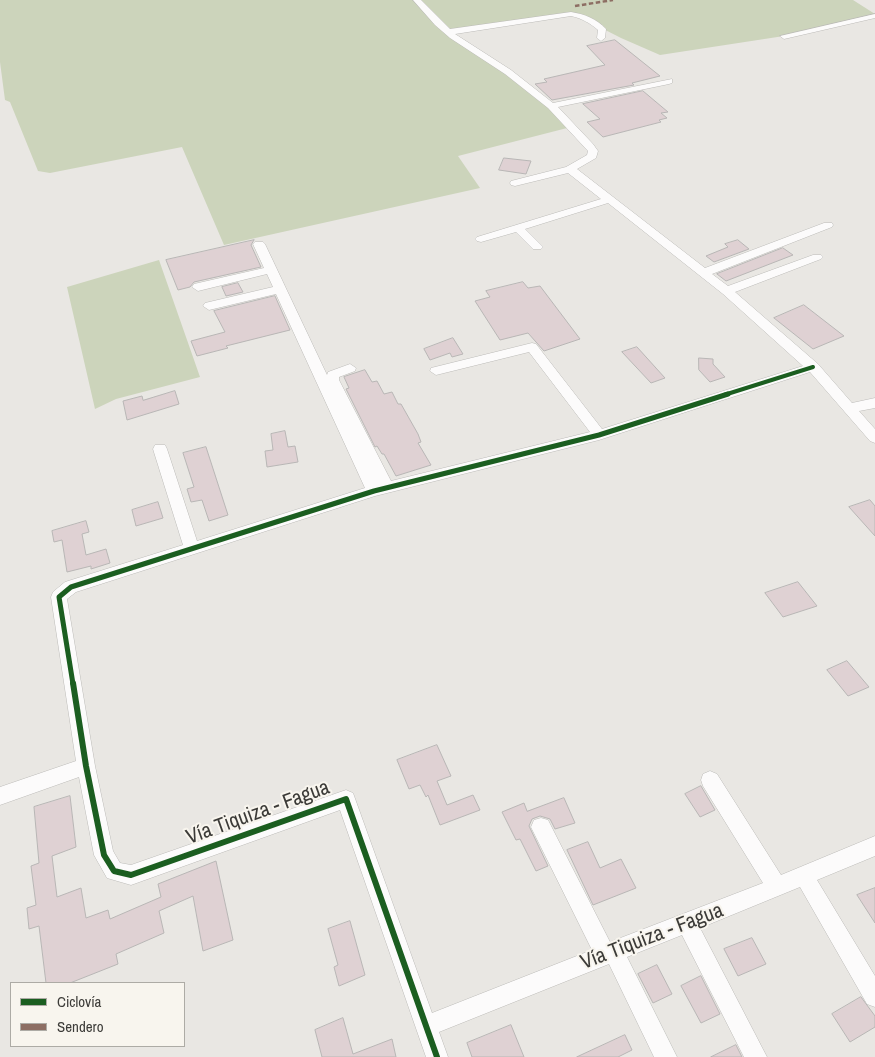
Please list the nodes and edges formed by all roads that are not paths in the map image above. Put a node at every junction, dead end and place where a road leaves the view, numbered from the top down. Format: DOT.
graph roads {
  1 [pos="417,0"];
  2 [pos="875,16"];
  3 [pos="449,32"];
  4 [pos="784,36"];
  5 [pos="600,38"];
  6 [pos="669,81"];
  7 [pos="551,106"];
  8 [pos="570,168"];
  9 [pos="515,183"];
  10 [pos="608,200"];
  11 [pos="804,223"];
  12 [pos="828,225"];
  13 [pos="518,228"];
  14 [pos="814,231"];
  15 [pos="481,239"];
  16 [pos="259,244"];
  17 [pos="537,247"];
  18 [pos="817,257"];
  19 [pos="271,270"];
  20 [pos="703,273"];
  21 [pos="198,287"];
  22 [pos="280,289"];
  23 [pos="727,291"];
  24 [pos="209,306"];
  25 [pos="813,367"];
  26 [pos="350,368"];
  27 [pos="436,371"];
  28 [pos="875,403"];
  29 [pos="851,408"];
  30 [pos="599,434"];
  31 [pos="875,438"];
  32 [pos="160,450"];
  33 [pos="380,490"];
  34 [pos="192,549"];
  35 [pos="86,766"];
  36 [pos="710,780"];
  37 [pos="0,796"];
  38 [pos="541,827"];
  39 [pos="875,846"];
  40 [pos="804,876"];
  41 [pos="777,887"];
  42 [pos="687,924"];
  43 [pos="609,952"];
  44 [pos="875,996"];
  45 [pos="426,1026"];
  46 [pos="437,1057"];
  47 [pos="666,1057"];
  48 [pos="756,1057"];
  1 -- 3 [label="street"];
  2 -- 4 [label="street"];
  3 -- 5 [label="street"];
  3 -- 7 [label="street"];
  6 -- 7 [label="street"];
  7 -- 8 [label="street"];
  8 -- 9 [label="street"];
  8 -- 10 [label="street"];
  10 -- 13 [label="street"];
  10 -- 20 [label="street"];
  11 -- 14 [label="street"];
  12 -- 14 [label="street"];
  13 -- 15 [label="street"];
  13 -- 17 [label="street"];
  14 -- 20 [label="street"];
  16 -- 19 [label="street"];
  18 -- 23 [label="street"];
  19 -- 21 [label="street"];
  19 -- 22 [label="street"];
  20 -- 23 [label="street"];
  22 -- 24 [label="street"];
  22 -- 33 [label="street"];
  23 -- 25 [label="street"];
  25 -- 29 [label="street"];
  25 -- 30 [label="street"];
  26 -- 33 [label="street"];
  27 -- 30 [label="street"];
  28 -- 29 [label="street"];
  29 -- 31 [label="street"];
  30 -- 33 [label="street"];
  32 -- 34 [label="street"];
  33 -- 34 [label="street"];
  34 -- 35 [label="street"];
  35 -- 37 [label="street"];
  35 -- 45 [label="street, Vía Tiquiza - Fagua"];
  36 -- 41 [label="street"];
  38 -- 43 [label="street"];
  39 -- 40 [label="street, Vía Tiquiza - Fagua"];
  40 -- 41 [label="street, Vía Tiquiza - Fagua"];
  40 -- 44 [label="street"];
  41 -- 42 [label="street, Vía Tiquiza - Fagua"];
  42 -- 43 [label="street, Vía Tiquiza - Fagua"];
  42 -- 48 [label="street"];
  43 -- 45 [label="street, Vía Tiquiza - Fagua"];
  43 -- 47 [label="street"];
  45 -- 46 [label="street"];
}
